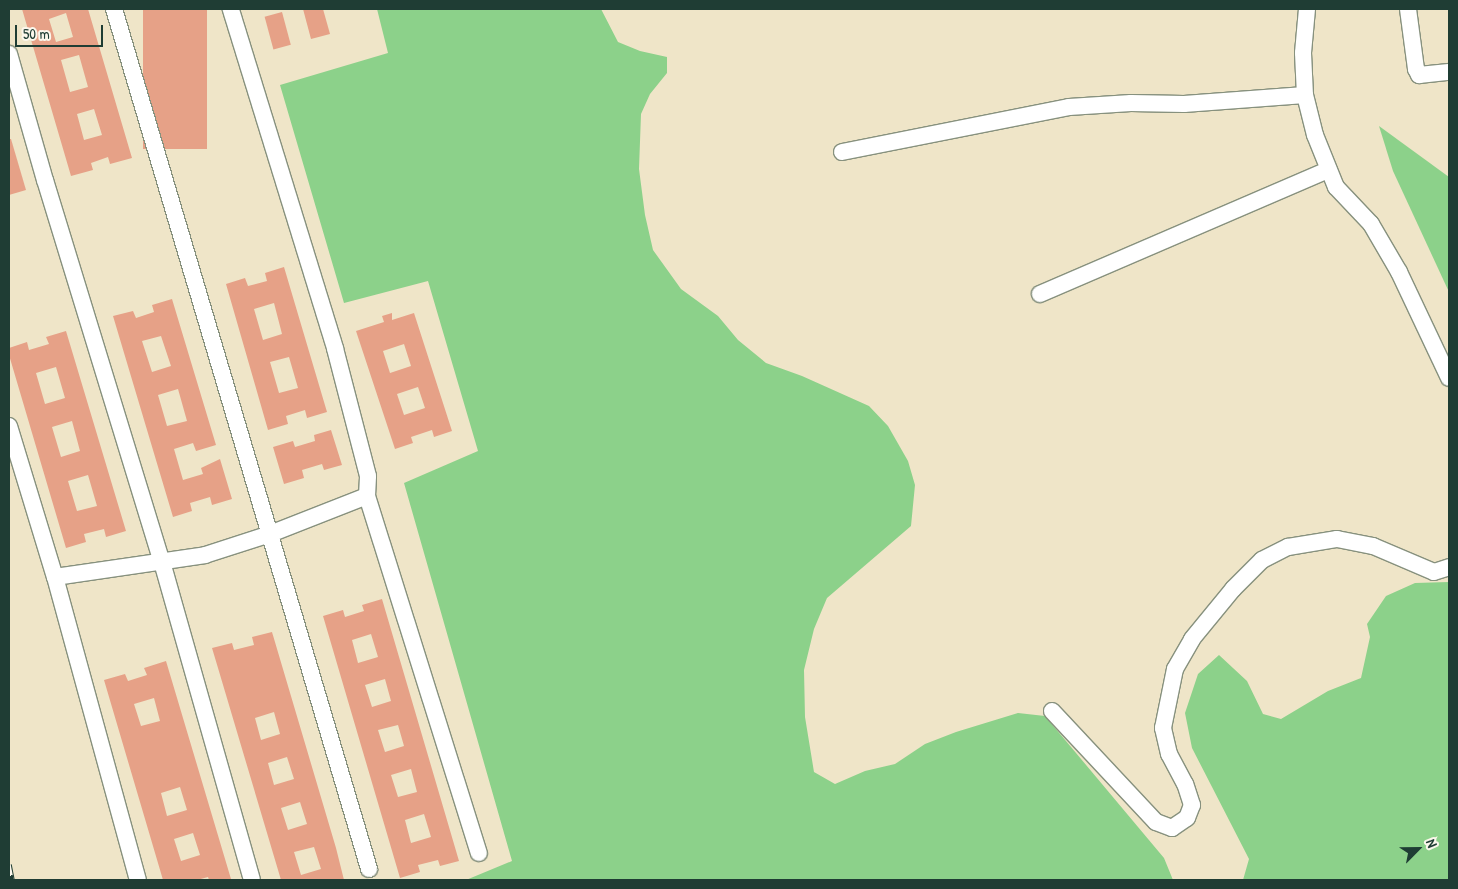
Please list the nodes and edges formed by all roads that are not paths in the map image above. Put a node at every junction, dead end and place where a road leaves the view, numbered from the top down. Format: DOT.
graph roads {
  1 [pos="114,9"];
  2 [pos="231,9"];
  3 [pos="1307,9"];
  4 [pos="1408,9"];
  5 [pos="9,54"];
  6 [pos="1449,72"];
  7 [pos="1305,95"];
  8 [pos="842,152"];
  9 [pos="1328,170"];
  10 [pos="1040,294"];
  11 [pos="1449,378"];
  12 [pos="9,426"];
  13 [pos="367,496"];
  14 [pos="270,534"];
  15 [pos="162,562"];
  16 [pos="1449,567"];
  17 [pos="55,576"];
  18 [pos="1052,711"];
  19 [pos="478,853"];
  20 [pos="369,869"];
  21 [pos="138,880"];
  22 [pos="252,880"];
  1 -- 14 [label="street"];
  2 -- 13 [label="street"];
  3 -- 7 [label="street"];
  4 -- 6 [label="street"];
  5 -- 15 [label="street"];
  7 -- 8 [label="street"];
  7 -- 9 [label="street"];
  9 -- 10 [label="street"];
  9 -- 11 [label="street"];
  12 -- 17 [label="street"];
  13 -- 14 [label="street"];
  13 -- 19 [label="street"];
  14 -- 15 [label="street"];
  14 -- 20 [label="street"];
  15 -- 17 [label="street"];
  15 -- 22 [label="street"];
  16 -- 18 [label="street"];
  17 -- 21 [label="street"];
}
